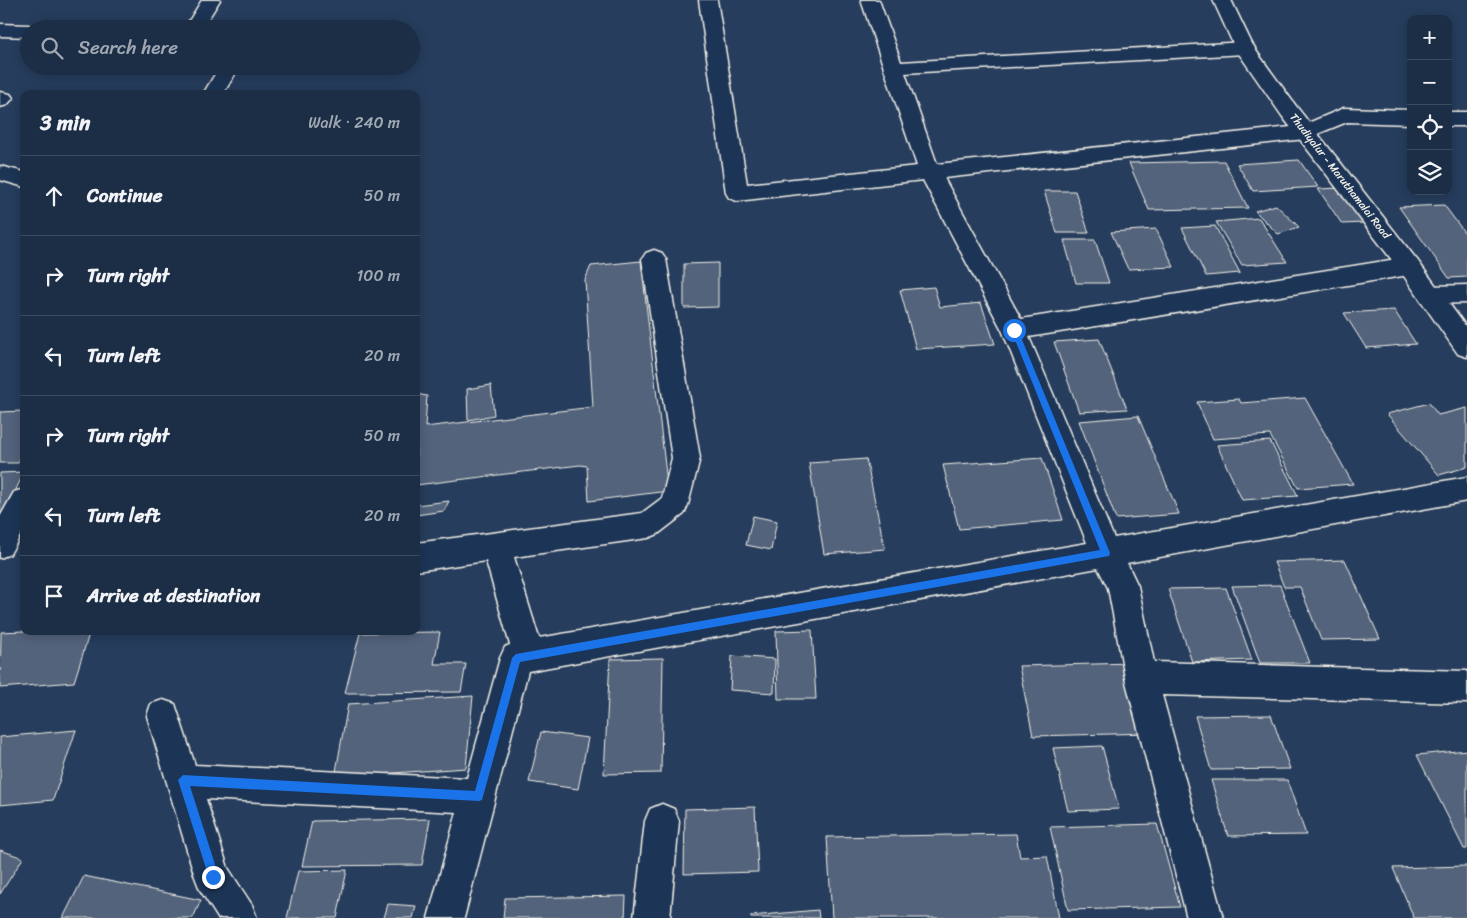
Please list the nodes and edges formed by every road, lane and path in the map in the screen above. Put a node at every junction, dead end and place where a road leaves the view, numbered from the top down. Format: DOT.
graph roads {
  1 [pos="211,0"];
  2 [pos="708,0"];
  3 [pos="870,0"];
  4 [pos="1222,0"];
  5 [pos="199,20"];
  6 [pos="0,30"];
  7 [pos="20,31"];
  8 [pos="1245,48"];
  9 [pos="894,68"];
  10 [pos="225,75"];
  11 [pos="215,90"];
  12 [pos="1407,117"];
  13 [pos="1452,119"];
  14 [pos="1467,119"];
  15 [pos="1305,132"];
  16 [pos="929,171"];
  17 [pos="0,174"];
  18 [pos="20,179"];
  19 [pos="654,259"];
  20 [pos="1409,266"];
  21 [pos="1467,294"];
  22 [pos="1430,295"];
  23 [pos="1014,330"];
  24 [pos="1467,347"];
  25 [pos="1467,489"];
  26 [pos="20,508"];
  27 [pos="0,545"];
  28 [pos="496,546"];
  29 [pos="1106,553"];
  30 [pos="420,556"];
  31 [pos="529,656"];
  32 [pos="1141,678"];
  33 [pos="1467,687"];
  34 [pos="163,716"];
  35 [pos="183,780"];
  36 [pos="479,796"];
  37 [pos="662,821"];
  38 [pos="239,918"];
  39 [pos="446,918"];
  40 [pos="652,918"];
  41 [pos="1205,918"];
  1 -- 5 [label="street"];
  2 -- 16 [label="street"];
  3 -- 9 [label="street"];
  4 -- 8 [label="street, Thudiyalur - Maruthamalai Road"];
  6 -- 7 [label="street"];
  8 -- 9 [label="street"];
  8 -- 15 [label="street, Thudiyalur - Maruthamalai Road"];
  9 -- 16 [label="street"];
  10 -- 11 [label="street"];
  12 -- 15 [label="street"];
  13 -- 14 [label="street"];
  15 -- 16 [label="street"];
  15 -- 20 [label="street, Thudiyalur - Maruthamalai Road"];
  16 -- 23 [label="street"];
  17 -- 18 [label="street"];
  19 -- 28 [label="street"];
  20 -- 22 [label="street, Thudiyalur - Maruthamalai Road"];
  20 -- 23 [label="street"];
  21 -- 22 [label="street"];
  22 -- 24 [label="street, Thudiyalur - Maruthamalai Road"];
  23 -- 29 [label="street"];
  25 -- 29 [label="street"];
  26 -- 27 [label="street"];
  28 -- 30 [label="street"];
  28 -- 31 [label="street"];
  29 -- 31 [label="street"];
  29 -- 32 [label="street"];
  31 -- 36 [label="street"];
  32 -- 33 [label="street"];
  32 -- 41 [label="street"];
  34 -- 35 [label="street"];
  35 -- 36 [label="street"];
  35 -- 38 [label="street"];
  36 -- 39 [label="street"];
  37 -- 40 [label="street"];
}
